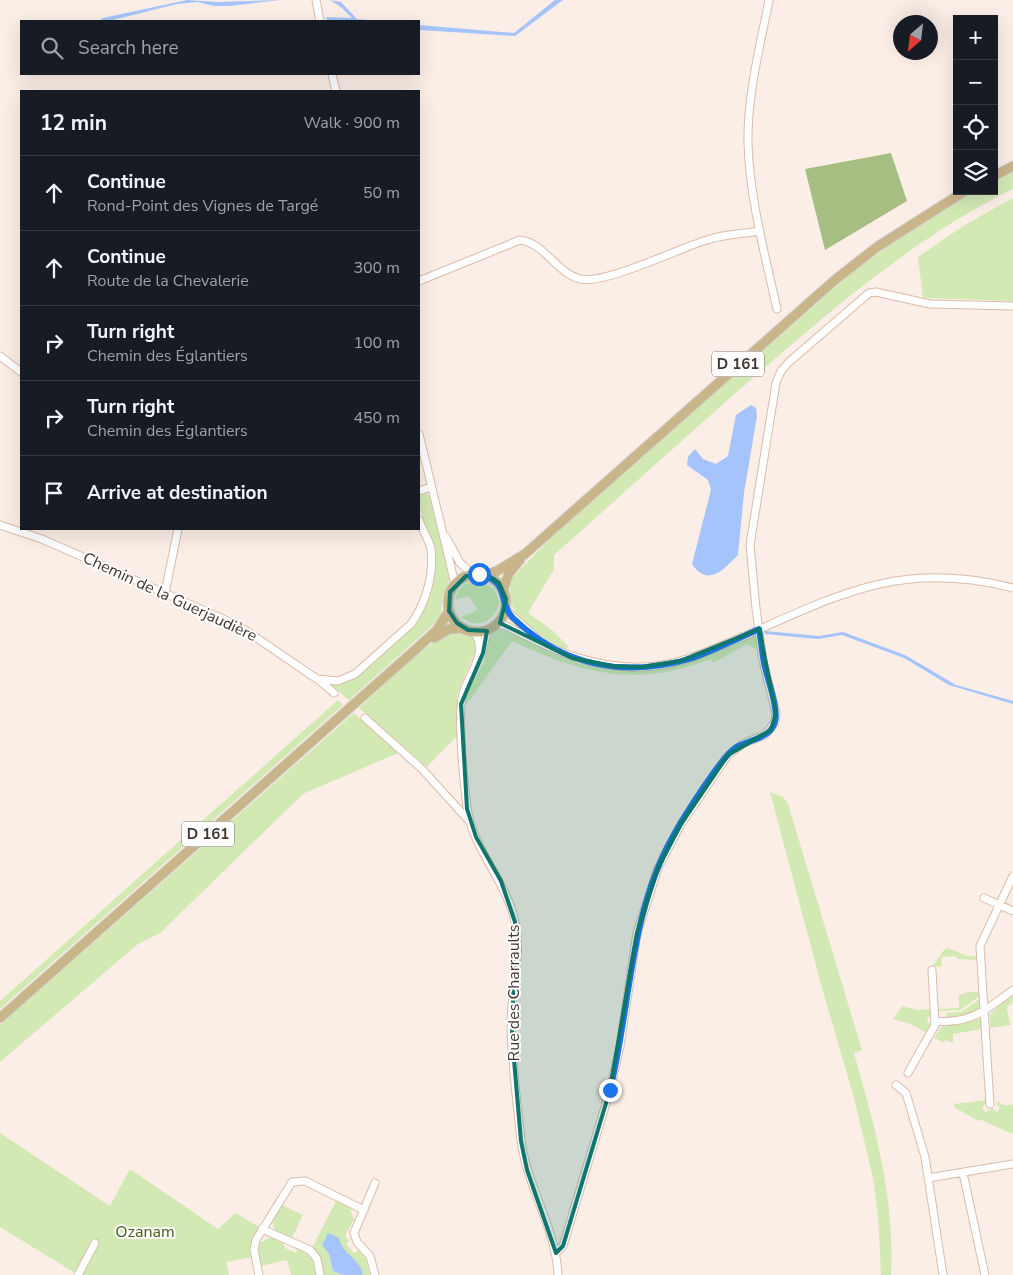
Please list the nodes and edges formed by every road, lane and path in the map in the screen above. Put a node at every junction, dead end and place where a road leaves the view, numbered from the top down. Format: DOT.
graph roads {
  1 [pos="316,0"];
  2 [pos="769,0"];
  3 [pos="320,20"];
  4 [pos="332,75"];
  5 [pos="336,90"];
  6 [pos="1013,166"];
  7 [pos="998,174"];
  8 [pos="959,195"];
  9 [pos="760,231"];
  10 [pos="420,281"];
  11 [pos="1013,306"];
  12 [pos="777,310"];
  13 [pos="0,356"];
  14 [pos="20,371"];
  15 [pos="420,438"];
  16 [pos="432,487"];
  17 [pos="420,488"];
  18 [pos="420,522"];
  19 [pos="0,525"];
  20 [pos="178,530"];
  21 [pos="442,531"];
  22 [pos="525,554"];
  23 [pos="473,574"];
  24 [pos="486,575"];
  25 [pos="454,584"];
  26 [pos="1013,588"];
  27 [pos="503,590"];
  28 [pos="165,592"];
  29 [pos="505,608"];
  30 [pos="449,611"];
  31 [pos="496,624"];
  32 [pos="463,628"];
  33 [pos="759,629"];
  34 [pos="487,630"];
  35 [pos="474,631"];
  36 [pos="545,645"];
  37 [pos="415,650"];
  38 [pos="477,663"];
  39 [pos="317,678"];
  40 [pos="334,693"];
  41 [pos="365,718"];
  42 [pos="470,822"];
  43 [pos="1013,876"];
  44 [pos="984,898"];
  45 [pos="999,905"];
  46 [pos="1013,911"];
  47 [pos="932,970"];
  48 [pos="1013,990"];
  49 [pos="984,1011"];
  50 [pos="0,1018"];
  51 [pos="936,1021"];
  52 [pos="908,1073"];
  53 [pos="896,1085"];
  54 [pos="990,1104"];
  55 [pos="1013,1164"];
  56 [pos="964,1173"];
  57 [pos="928,1178"];
  58 [pos="375,1183"];
  59 [pos="364,1210"];
  60 [pos="262,1229"];
  61 [pos="95,1243"];
  62 [pos="556,1253"];
  63 [pos="78,1275"];
  64 [pos="259,1275"];
  65 [pos="320,1275"];
  66 [pos="375,1275"];
  67 [pos="558,1275"];
  68 [pos="943,1275"];
  69 [pos="985,1275"];
  1 -- 3 [label="street"];
  2 -- 9 [label="street"];
  4 -- 5 [label="street"];
  6 -- 7 [label="main road"];
  8 -- 22 [label="main road, D 161"];
  9 -- 10 [label="street"];
  9 -- 12 [label="street"];
  11 -- 33 [label="street"];
  13 -- 14 [label="street"];
  15 -- 16 [label="street"];
  16 -- 17 [label="street"];
  16 -- 21 [label="street"];
  18 -- 39 [label="street"];
  19 -- 28 [label="street, Chemin de la Guerjaudière"];
  20 -- 28 [label="street"];
  21 -- 23 [label="street"];
  21 -- 25 [label="street"];
  22 -- 24 [label="main road, D 161"];
  22 -- 27 [label="main road, D 161"];
  23 -- 24 [label="main road"];
  23 -- 25 [label="main road"];
  24 -- 27 [label="main road"];
  25 -- 30 [label="main road"];
  26 -- 33 [label="street"];
  27 -- 29 [label="main road"];
  28 -- 39 [label="street, Chemin de la Guerjaudière"];
  29 -- 31 [label="main road"];
  29 -- 36 [label="street"];
  30 -- 32 [label="main road"];
  30 -- 37 [label="main road, D 161"];
  31 -- 34 [label="main road"];
  31 -- 36 [label="street"];
  32 -- 35 [label="main road"];
  32 -- 37 [label="main road, D 161"];
  33 -- 36 [label="street"];
  33 -- 62 [label="street"];
  34 -- 35 [label="main road"];
  34 -- 38 [label="street"];
  35 -- 38 [label="street, Rue des Charraults"];
  37 -- 50 [label="main road, D 161"];
  38 -- 42 [label="street, Rue des Charraults"];
  39 -- 40 [label="street, Chemin de la Guerjaudière"];
  41 -- 42 [label="street"];
  42 -- 62 [label="street, Rue des Charraults"];
  43 -- 45 [label="street"];
  44 -- 45 [label="street"];
  45 -- 46 [label="street"];
  45 -- 49 [label="street"];
  47 -- 51 [label="street"];
  48 -- 49 [label="street"];
  49 -- 51 [label="street"];
  49 -- 54 [label="street"];
  51 -- 52 [label="street"];
  53 -- 57 [label="street"];
  55 -- 56 [label="street"];
  56 -- 57 [label="street"];
  56 -- 69 [label="street"];
  57 -- 68 [label="street"];
  58 -- 59 [label="street"];
  59 -- 60 [label="street"];
  59 -- 66 [label="street"];
  60 -- 64 [label="street"];
  60 -- 65 [label="street"];
  61 -- 63 [label="street"];
  62 -- 67 [label="street, Rue des Charraults"];
}
